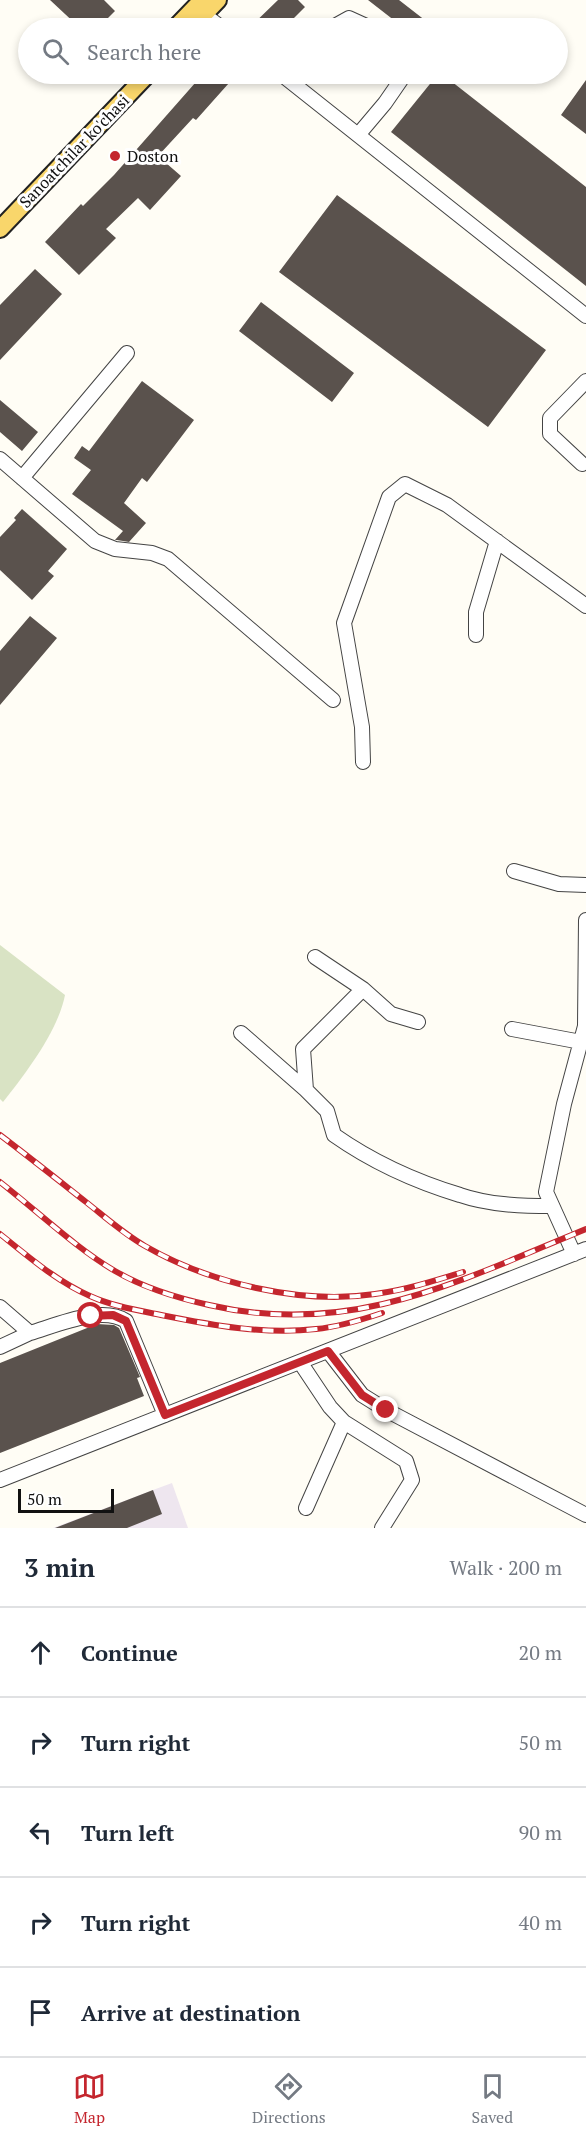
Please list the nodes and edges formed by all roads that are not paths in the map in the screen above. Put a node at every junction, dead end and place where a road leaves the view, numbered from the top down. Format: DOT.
graph roads {
  1 [pos="218,0"];
  2 [pos="200,8"];
  3 [pos="188,18"];
  4 [pos="123,84"];
  5 [pos="138,84"];
  6 [pos="297,84"];
  7 [pos="398,84"];
  8 [pos="358,135"];
  9 [pos="0,213"];
  10 [pos="0,229"];
  11 [pos="586,316"];
  12 [pos="127,353"];
  13 [pos="586,381"];
  14 [pos="0,459"];
  15 [pos="582,464"];
  16 [pos="22,478"];
  17 [pos="497,541"];
  18 [pos="586,606"];
  19 [pos="476,635"];
  20 [pos="333,700"];
  21 [pos="363,762"];
  22 [pos="514,871"];
  23 [pos="586,885"];
  24 [pos="586,920"];
  25 [pos="315,957"];
  26 [pos="586,957"];
  27 [pos="363,989"];
  28 [pos="418,1022"];
  29 [pos="512,1029"];
  30 [pos="241,1033"];
  31 [pos="581,1042"];
  32 [pos="306,1090"];
  33 [pos="552,1206"];
  34 [pos="580,1251"];
  35 [pos="0,1307"];
  36 [pos="30,1333"];
  37 [pos="0,1347"];
  38 [pos="328,1351"];
  39 [pos="300,1362"];
  40 [pos="165,1415"];
  41 [pos="344,1422"];
  42 [pos="0,1480"];
  43 [pos="306,1508"];
  44 [pos="586,1515"];
  45 [pos="382,1528"];
  1 -- 2 [label="main road"];
  2 -- 3 [label="main road"];
  4 -- 9 [label="main road, Sanoatchilar ko'chasi"];
  5 -- 10 [label="main road, Sanoatchilar ko'chasi"];
  6 -- 8 [label="street"];
  7 -- 8 [label="street"];
  8 -- 11 [label="street"];
  12 -- 16 [label="street"];
  13 -- 15 [label="street"];
  14 -- 16 [label="street"];
  16 -- 20 [label="street"];
  17 -- 18 [label="street"];
  17 -- 19 [label="street"];
  17 -- 21 [label="street"];
  22 -- 23 [label="street"];
  24 -- 26 [label="street"];
  25 -- 27 [label="street"];
  26 -- 31 [label="street"];
  27 -- 28 [label="street"];
  27 -- 32 [label="street"];
  29 -- 31 [label="street"];
  30 -- 32 [label="street"];
  31 -- 33 [label="street"];
  32 -- 33 [label="street"];
  33 -- 34 [label="street"];
  34 -- 38 [label="street"];
  35 -- 36 [label="street"];
  36 -- 37 [label="street"];
  36 -- 40 [label="street"];
  38 -- 39 [label="street"];
  38 -- 44 [label="street"];
  39 -- 40 [label="street"];
  39 -- 41 [label="street"];
  40 -- 42 [label="street"];
  41 -- 43 [label="street"];
  41 -- 45 [label="street"];
}
